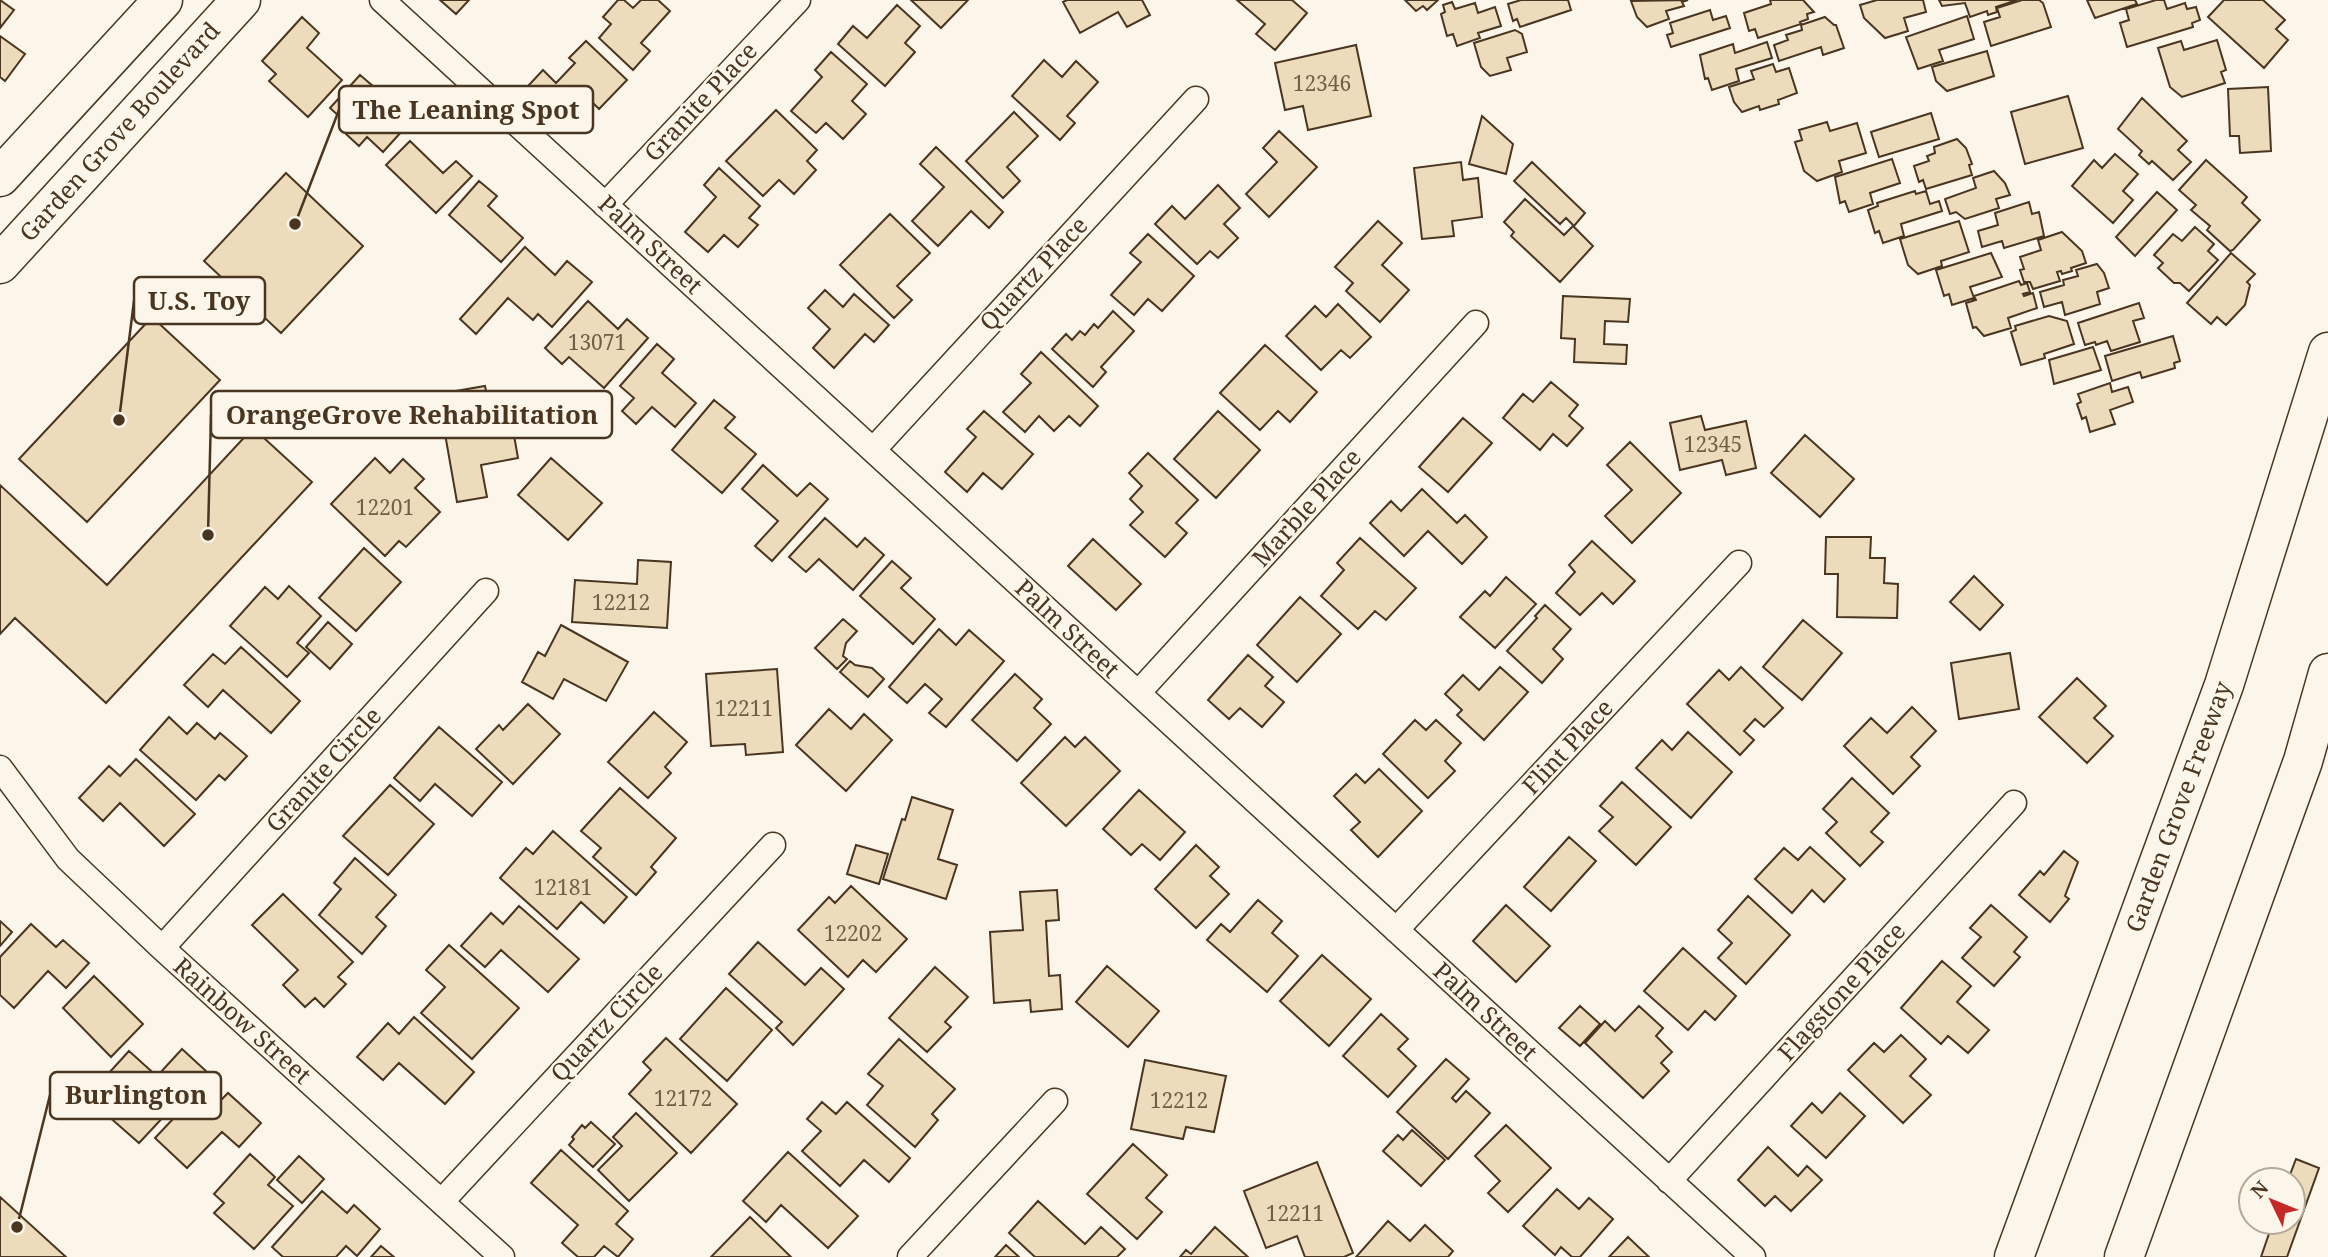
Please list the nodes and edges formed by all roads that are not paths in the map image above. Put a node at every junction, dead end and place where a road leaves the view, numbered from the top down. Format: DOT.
graph roads {
  1 [pos="163,0"];
  2 [pos="241,0"];
  3 [pos="382,0"];
  4 [pos="797,0"];
  5 [pos="1196,99"];
  6 [pos="0,177"];
  7 [pos="605,205"];
  8 [pos="0,264"];
  9 [pos="1476,323"];
  10 [pos="2328,352"];
  11 [pos="873,450"];
  12 [pos="1740,563"];
  13 [pos="486,591"];
  14 [pos="2328,673"];
  15 [pos="1138,693"];
  16 [pos="0,768"];
  17 [pos="2014,803"];
  18 [pos="773,845"];
  19 [pos="1396,930"];
  20 [pos="162,948"];
  21 [pos="1055,1101"];
  22 [pos="1669,1181"];
  23 [pos="442,1201"];
  24 [pos="502,1257"];
  25 [pos="910,1257"];
  26 [pos="1753,1257"];
  27 [pos="2014,1257"];
  28 [pos="2124,1257"];
  1 -- 6 [label="main road"];
  2 -- 8 [label="main road, Garden Grove Boulevard"];
  3 -- 7 [label="street, Palm Street"];
  4 -- 7 [label="street, Granite Place"];
  5 -- 11 [label="street, Quartz Place"];
  7 -- 11 [label="street, Palm Street"];
  9 -- 15 [label="street, Marble Place"];
  10 -- 27 [label="main road, Garden Grove Freeway"];
  11 -- 15 [label="street, Palm Street"];
  12 -- 19 [label="street, Flint Place"];
  13 -- 20 [label="street, Granite Circle"];
  14 -- 28 [label="main road"];
  15 -- 19 [label="street, Palm Street"];
  16 -- 20 [label="street, Rainbow Street"];
  17 -- 22 [label="street, Flagstone Place"];
  18 -- 23 [label="street, Quartz Circle"];
  19 -- 22 [label="street, Palm Street"];
  20 -- 23 [label="street, Rainbow Street"];
  21 -- 25 [label="street"];
  22 -- 26 [label="street, Palm Street"];
  23 -- 24 [label="street, Rainbow Street"];
}
